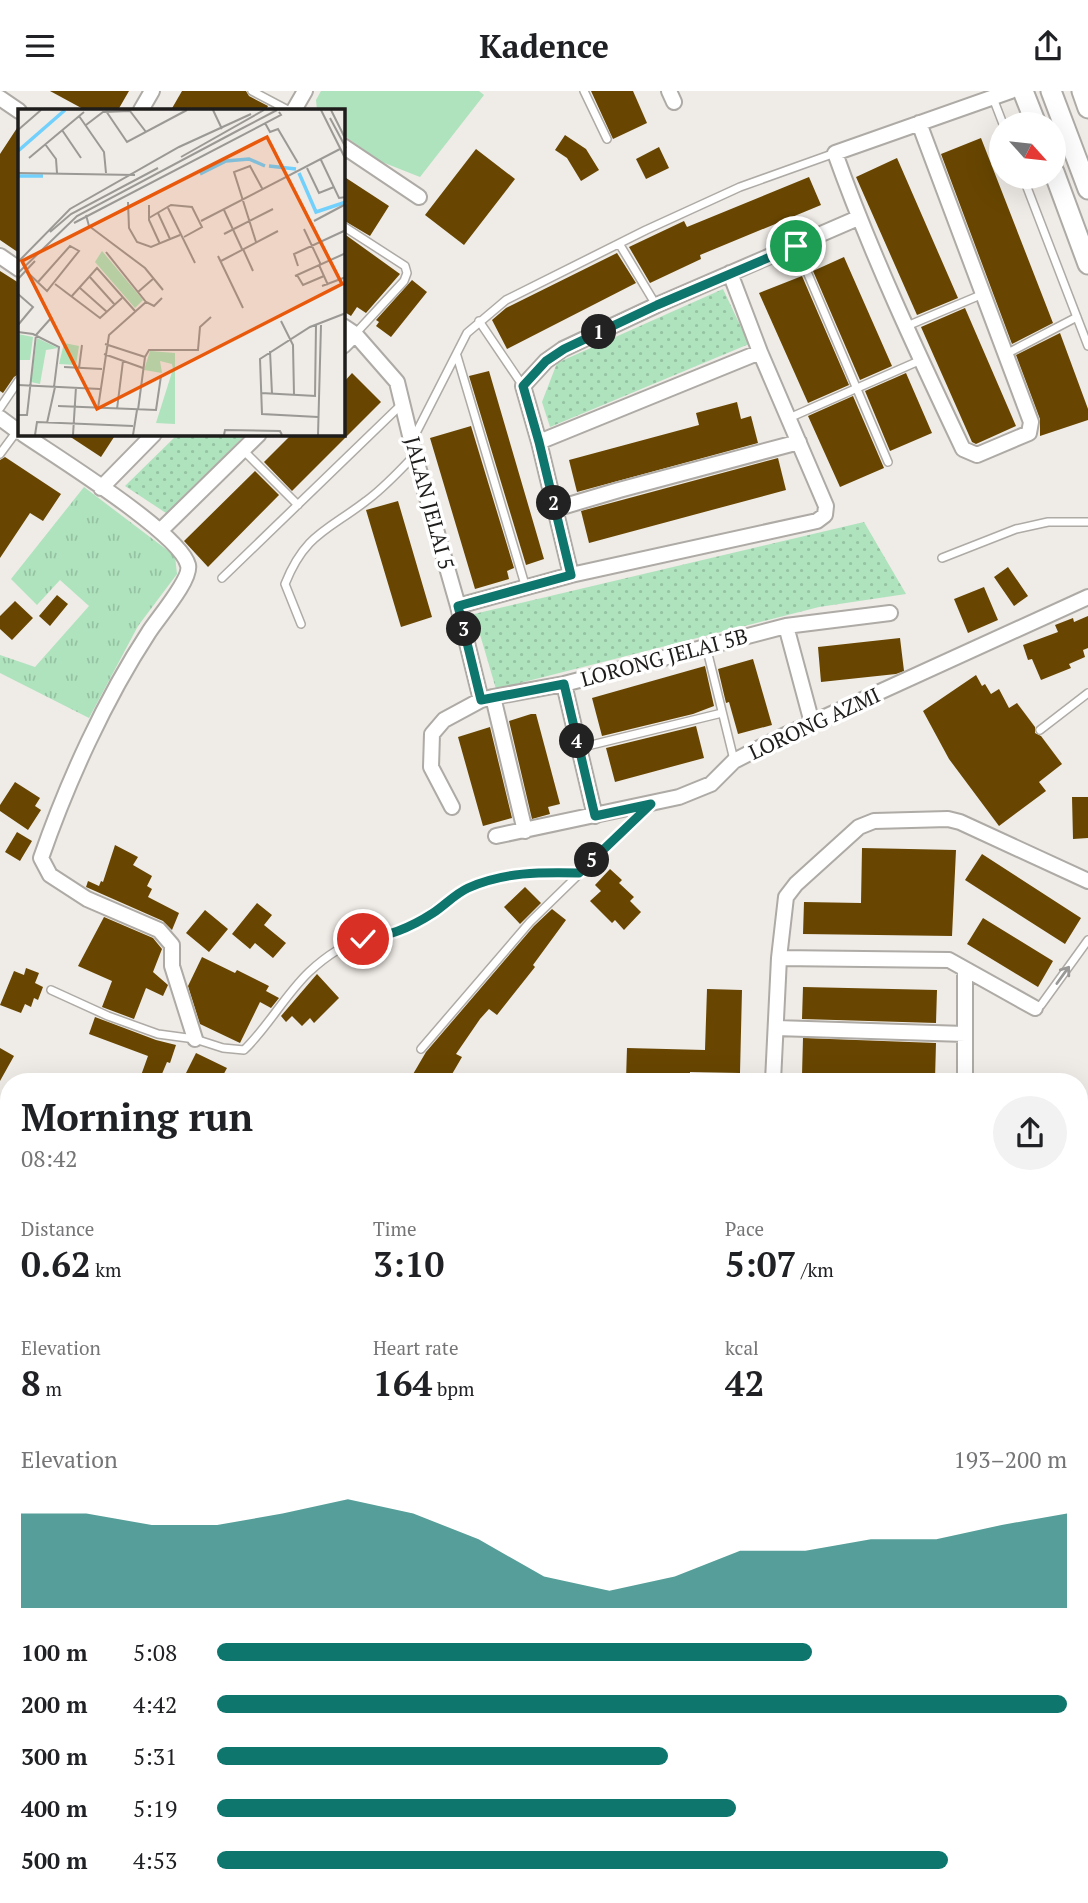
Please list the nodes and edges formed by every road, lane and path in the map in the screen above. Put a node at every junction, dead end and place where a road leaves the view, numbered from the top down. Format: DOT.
graph roads {
  1 [pos="152,91"];
  2 [pos="252,91"];
  3 [pos="305,91"];
  4 [pos="584,91"];
  5 [pos="1011,91"];
  6 [pos="1023,91"];
  7 [pos="1051,91"];
  8 [pos="1082,91"];
  9 [pos="1,95"];
  10 [pos="993,97"];
  11 [pos="1088,108"];
  12 [pos="142,109"];
  13 [pos="286,109"];
  14 [pos="295,109"];
  15 [pos="18,110"];
  16 [pos="999,112"];
  17 [pos="1031,112"];
  18 [pos="919,123"];
  19 [pos="607,139"];
  20 [pos="345,147"];
  21 [pos="835,153"];
  22 [pos="1028,189"];
  23 [pos="1060,189"];
  24 [pos="1088,189"];
  25 [pos="419,197"];
  26 [pos="858,218"];
  27 [pos="345,227"];
  28 [pos="620,245"];
  29 [pos="796,246"];
  30 [pos="0,256"];
  31 [pos="1088,264"];
  32 [pos="18,268"];
  33 [pos="730,273"];
  34 [pos="984,294"];
  35 [pos="657,305"];
  36 [pos="1077,317"];
  37 [pos="479,321"];
  38 [pos="907,326"];
  39 [pos="349,330"];
  40 [pos="1088,346"];
  41 [pos="760,352"];
  42 [pos="1005,354"];
  43 [pos="457,355"];
  44 [pos="921,360"];
  45 [pos="18,381"];
  46 [pos="523,386"];
  47 [pos="856,389"];
  48 [pos="403,402"];
  49 [pos="0,408"];
  50 [pos="0,418"];
  51 [pos="789,418"];
  52 [pos="18,431"];
  53 [pos="18,434"];
  54 [pos="26,436"];
  55 [pos="153,436"];
  56 [pos="257,436"];
  57 [pos="412,441"];
  58 [pos="539,442"];
  59 [pos="799,442"];
  60 [pos="243,450"];
  61 [pos="0,454"];
  62 [pos="415,456"];
  63 [pos="887,462"];
  64 [pos="101,488"];
  65 [pos="298,505"];
  66 [pos="555,509"];
  67 [pos="1088,522"];
  68 [pos="161,530"];
  69 [pos="942,558"];
  70 [pos="571,575"];
  71 [pos="222,578"];
  72 [pos="526,588"];
  73 [pos="1088,597"];
  74 [pos="458,606"];
  75 [pos="890,613"];
  76 [pos="301,624"];
  77 [pos="786,626"];
  78 [pos="706,646"];
  79 [pos="564,684"];
  80 [pos="1088,693"];
  81 [pos="487,698"];
  82 [pos="722,713"];
  83 [pos="812,723"];
  84 [pos="1040,730"];
  85 [pos="579,748"];
  86 [pos="734,761"];
  87 [pos="651,804"];
  88 [pos="452,807"];
  89 [pos="595,816"];
  90 [pos="525,831"];
  91 [pos="496,836"];
  92 [pos="579,873"];
  93 [pos="1088,881"];
  94 [pos="1088,940"];
  95 [pos="779,958"];
  96 [pos="965,970"];
  97 [pos="51,990"];
  98 [pos="1035,1008"];
  99 [pos="776,1028"];
  100 [pos="965,1034"];
  101 [pos="195,1039"];
  102 [pos="421,1049"];
  103 [pos="773,1073"];
  104 [pos="965,1073"];
  1 -- 12 [label="street"];
  2 -- 13 [label="lane"];
  3 -- 14 [label="street"];
  4 -- 19 [label="lane"];
  5 -- 10 [label="street"];
  6 -- 17 [label="street"];
  7 -- 24 [label="street"];
  8 -- 11 [label="street"];
  9 -- 15 [label="street"];
  10 -- 16 [label="lane"];
  10 -- 18 [label="street"];
  18 -- 21 [label="street"];
  18 -- 34 [label="street"];
  20 -- 25 [label="street"];
  21 -- 26 [label="street"];
  21 -- 28 [label="lane"];
  22 -- 36 [label="lane"];
  23 -- 31 [label="street"];
  26 -- 29 [label="street"];
  26 -- 38 [label="street"];
  27 -- 39 [label="lane"];
  28 -- 35 [label="lane"];
  28 -- 37 [label="lane"];
  29 -- 33 [label="street"];
  29 -- 47 [label="lane"];
  30 -- 32 [label="street"];
  33 -- 35 [label="street"];
  33 -- 41 [label="street"];
  34 -- 38 [label="lane"];
  34 -- 42 [label="street"];
  35 -- 46 [label="street"];
  36 -- 40 [label="lane"];
  36 -- 42 [label="lane"];
  37 -- 43 [label="lane"];
  37 -- 46 [label="lane"];
  38 -- 44 [label="street"];
  39 -- 48 [label="street, JALAN JELAI 5"];
  41 -- 51 [label="street"];
  41 -- 58 [label="street"];
  42 -- 44 [label="street"];
  43 -- 57 [label="lane"];
  43 -- 72 [label="lane"];
  44 -- 47 [label="lane"];
  45 -- 49 [label="lane"];
  46 -- 58 [label="street"];
  47 -- 51 [label="lane"];
  47 -- 63 [label="lane"];
  48 -- 57 [label="street, JALAN JELAI 5"];
  48 -- 65 [label="lane"];
  50 -- 52 [label="street"];
  51 -- 59 [label="street"];
  53 -- 61 [label="lane"];
  54 -- 64 [label="street"];
  55 -- 64 [label="street"];
  56 -- 60 [label="street"];
  57 -- 62 [label="street, JALAN JELAI 5"];
  58 -- 66 [label="street"];
  59 -- 66 [label="street"];
  59 -- 70 [label="street"];
  60 -- 65 [label="lane"];
  60 -- 68 [label="street"];
  62 -- 74 [label="street, JALAN JELAI 5"];
  62 -- 76 [label="lane"];
  64 -- 68 [label="street"];
  65 -- 71 [label="lane"];
  66 -- 70 [label="street"];
  67 -- 69 [label="lane"];
  68 -- 101 [label="street"];
  70 -- 72 [label="street"];
  72 -- 74 [label="street"];
  73 -- 83 [label="street, LORONG AZMI"];
  74 -- 81 [label="street, JALAN JELAI 5"];
  75 -- 77 [label="street, LORONG JELAI 5B"];
  77 -- 78 [label="street, LORONG JELAI 5B"];
  77 -- 83 [label="street"];
  78 -- 79 [label="street, LORONG JELAI 5B"];
  78 -- 82 [label="lane"];
  79 -- 81 [label="street, LORONG JELAI 5B"];
  79 -- 85 [label="street"];
  80 -- 84 [label="lane"];
  81 -- 88 [label="street, LORONG JELAI 5B"];
  81 -- 90 [label="street, JALAN JELAI 5"];
  82 -- 85 [label="lane"];
  82 -- 86 [label="lane"];
  83 -- 86 [label="street, LORONG AZMI"];
  85 -- 89 [label="street"];
  86 -- 87 [label="street, LORONG AZMI"];
  87 -- 89 [label="street, LORONG AZMI"];
  87 -- 92 [label="lane"];
  89 -- 90 [label="street, LORONG AZMI"];
  90 -- 91 [label="street, LORONG AZMI"];
  92 -- 101 [label="lane"];
  92 -- 102 [label="lane"];
  93 -- 95 [label="street"];
  98 -- 94 [label="lane, one-way"];
  95 -- 96 [label="street"];
  95 -- 99 [label="street"];
  96 -- 98 [label="street"];
  96 -- 100 [label="street"];
  97 -- 101 [label="lane"];
  99 -- 100 [label="street"];
  99 -- 103 [label="street"];
  100 -- 104 [label="street"];
}
